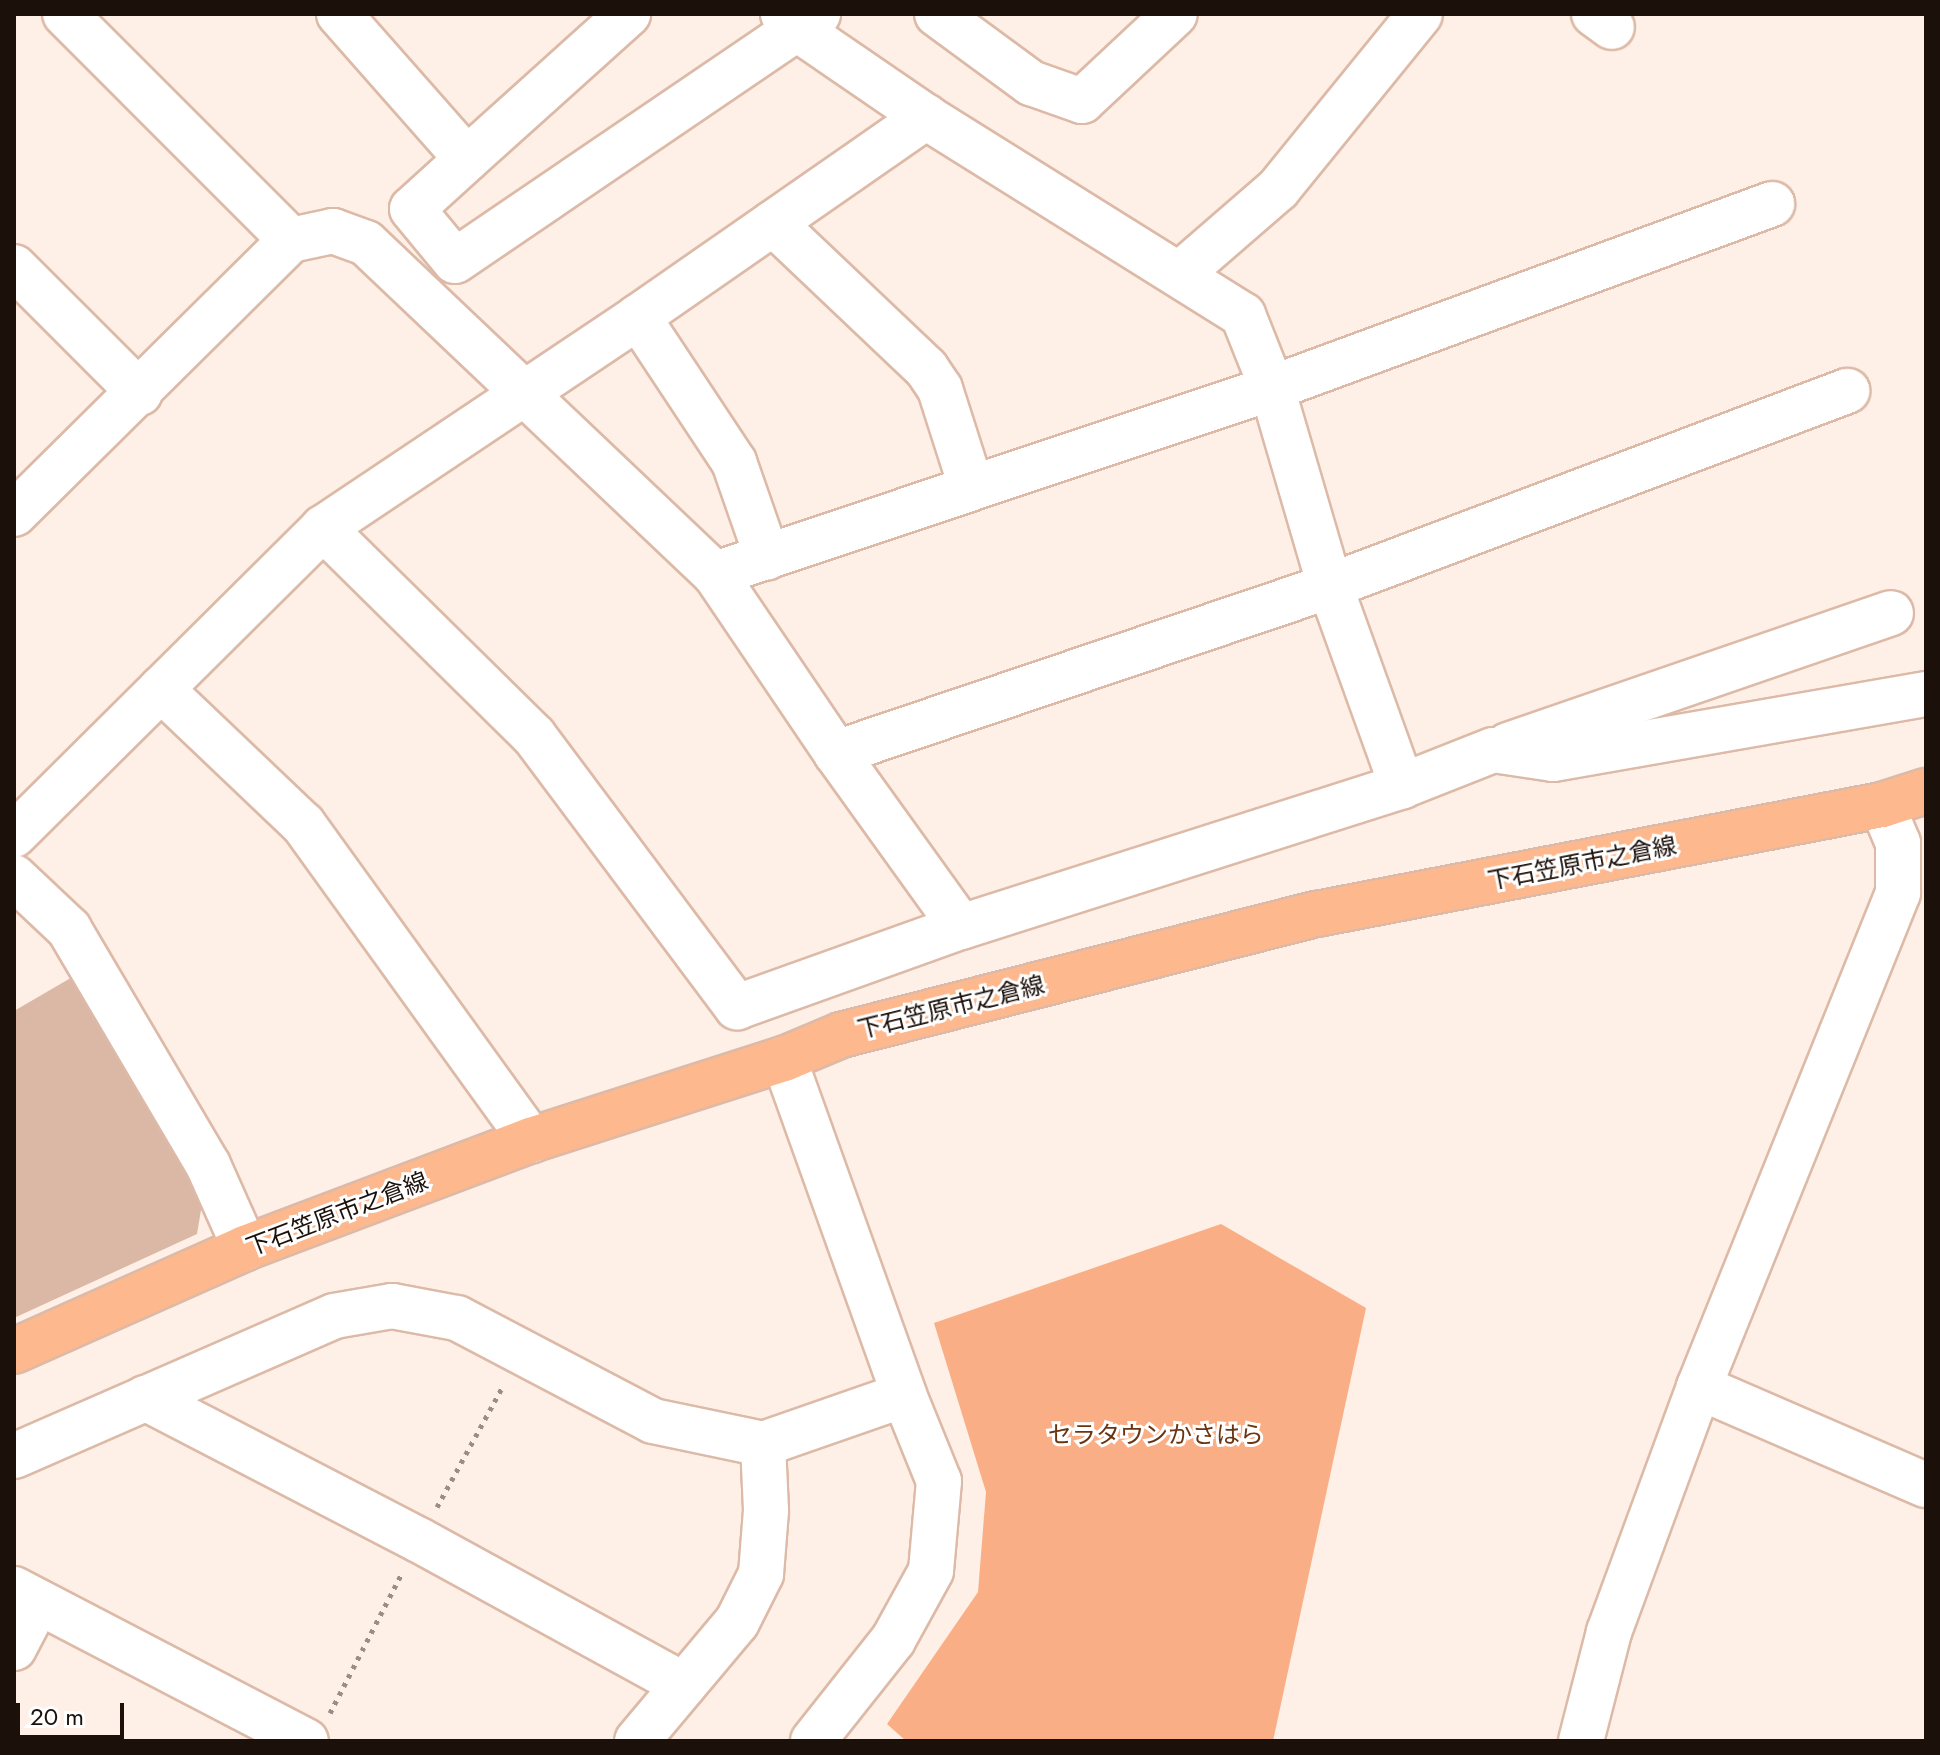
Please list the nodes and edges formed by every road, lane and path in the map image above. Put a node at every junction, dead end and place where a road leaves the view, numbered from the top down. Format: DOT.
graph roads {
  1 [pos="65,14"];
  2 [pos="628,14"];
  3 [pos="937,14"];
  4 [pos="1175,14"];
  5 [pos="1408,18"];
  6 [pos="799,19"];
  7 [pos="356,20"];
  8 [pos="926,117"];
  9 [pos="467,159"];
  10 [pos="1772,204"];
  11 [pos="773,223"];
  12 [pos="291,240"];
  13 [pos="14,267"];
  14 [pos="1180,274"];
  15 [pos="638,317"];
  16 [pos="1272,388"];
  17 [pos="1847,391"];
  18 [pos="140,393"];
  19 [pos="523,395"];
  20 [pos="971,486"];
  21 [pos="14,514"];
  22 [pos="323,528"];
  23 [pos="767,557"];
  24 [pos="715,574"];
  25 [pos="1330,586"];
  26 [pos="1891,613"];
  27 [pos="161,689"];
  28 [pos="1926,694"];
  29 [pos="1493,750"];
  30 [pos="836,753"];
  31 [pos="1402,786"];
  32 [pos="1926,791"];
  33 [pos="1882,805"];
  34 [pos="14,835"];
  35 [pos="14,877"];
  36 [pos="961,927"];
  37 [pos="784,1059"];
  38 [pos="531,1140"];
  39 [pos="245,1248"];
  40 [pos="14,1351"];
  41 [pos="1699,1387"];
  42 [pos="904,1395"];
  43 [pos="145,1398"];
  44 [pos="763,1444"];
  45 [pos="14,1456"];
  46 [pos="1926,1485"];
  47 [pos="26,1596"];
  48 [pos="14,1648"];
  49 [pos="684,1685"];
  50 [pos="306,1741"];
  51 [pos="637,1741"];
  52 [pos="813,1741"];
  53 [pos="1581,1741"];
  1 -- 12 [label="street"];
  2 -- 9 [label="street"];
  3 -- 4 [label="street"];
  5 -- 14 [label="street"];
  6 -- 8 [label="street"];
  6 -- 9 [label="street"];
  7 -- 9 [label="street"];
  8 -- 11 [label="street"];
  8 -- 14 [label="street"];
  10 -- 16 [label="street"];
  11 -- 15 [label="street"];
  11 -- 20 [label="street"];
  12 -- 18 [label="street"];
  12 -- 19 [label="street"];
  13 -- 18 [label="street"];
  14 -- 16 [label="street"];
  15 -- 19 [label="street"];
  15 -- 23 [label="street"];
  16 -- 20 [label="street"];
  16 -- 25 [label="street"];
  17 -- 25 [label="street"];
  18 -- 21 [label="street"];
  19 -- 22 [label="street"];
  19 -- 24 [label="street"];
  20 -- 23 [label="street"];
  22 -- 27 [label="street"];
  22 -- 36 [label="street"];
  23 -- 24 [label="street"];
  24 -- 30 [label="street"];
  25 -- 30 [label="street"];
  25 -- 31 [label="street"];
  26 -- 29 [label="street"];
  27 -- 34 [label="street"];
  27 -- 38 [label="street"];
  28 -- 29 [label="street"];
  29 -- 31 [label="street"];
  30 -- 36 [label="street"];
  31 -- 36 [label="street"];
  32 -- 33 [label="main road, 下石笠原市之倉線"];
  33 -- 37 [label="main road, 下石笠原市之倉線"];
  33 -- 41 [label="street"];
  35 -- 39 [label="street"];
  37 -- 38 [label="main road, 下石笠原市之倉線"];
  37 -- 42 [label="street"];
  38 -- 39 [label="main road, 下石笠原市之倉線"];
  39 -- 40 [label="main road, 下石笠原市之倉線"];
  41 -- 46 [label="street"];
  41 -- 53 [label="street"];
  42 -- 44 [label="street"];
  42 -- 52 [label="street"];
  43 -- 44 [label="street"];
  43 -- 45 [label="street"];
  43 -- 49 [label="street"];
  44 -- 49 [label="street"];
  47 -- 48 [label="street"];
  47 -- 50 [label="street"];
  49 -- 51 [label="street"];
}
